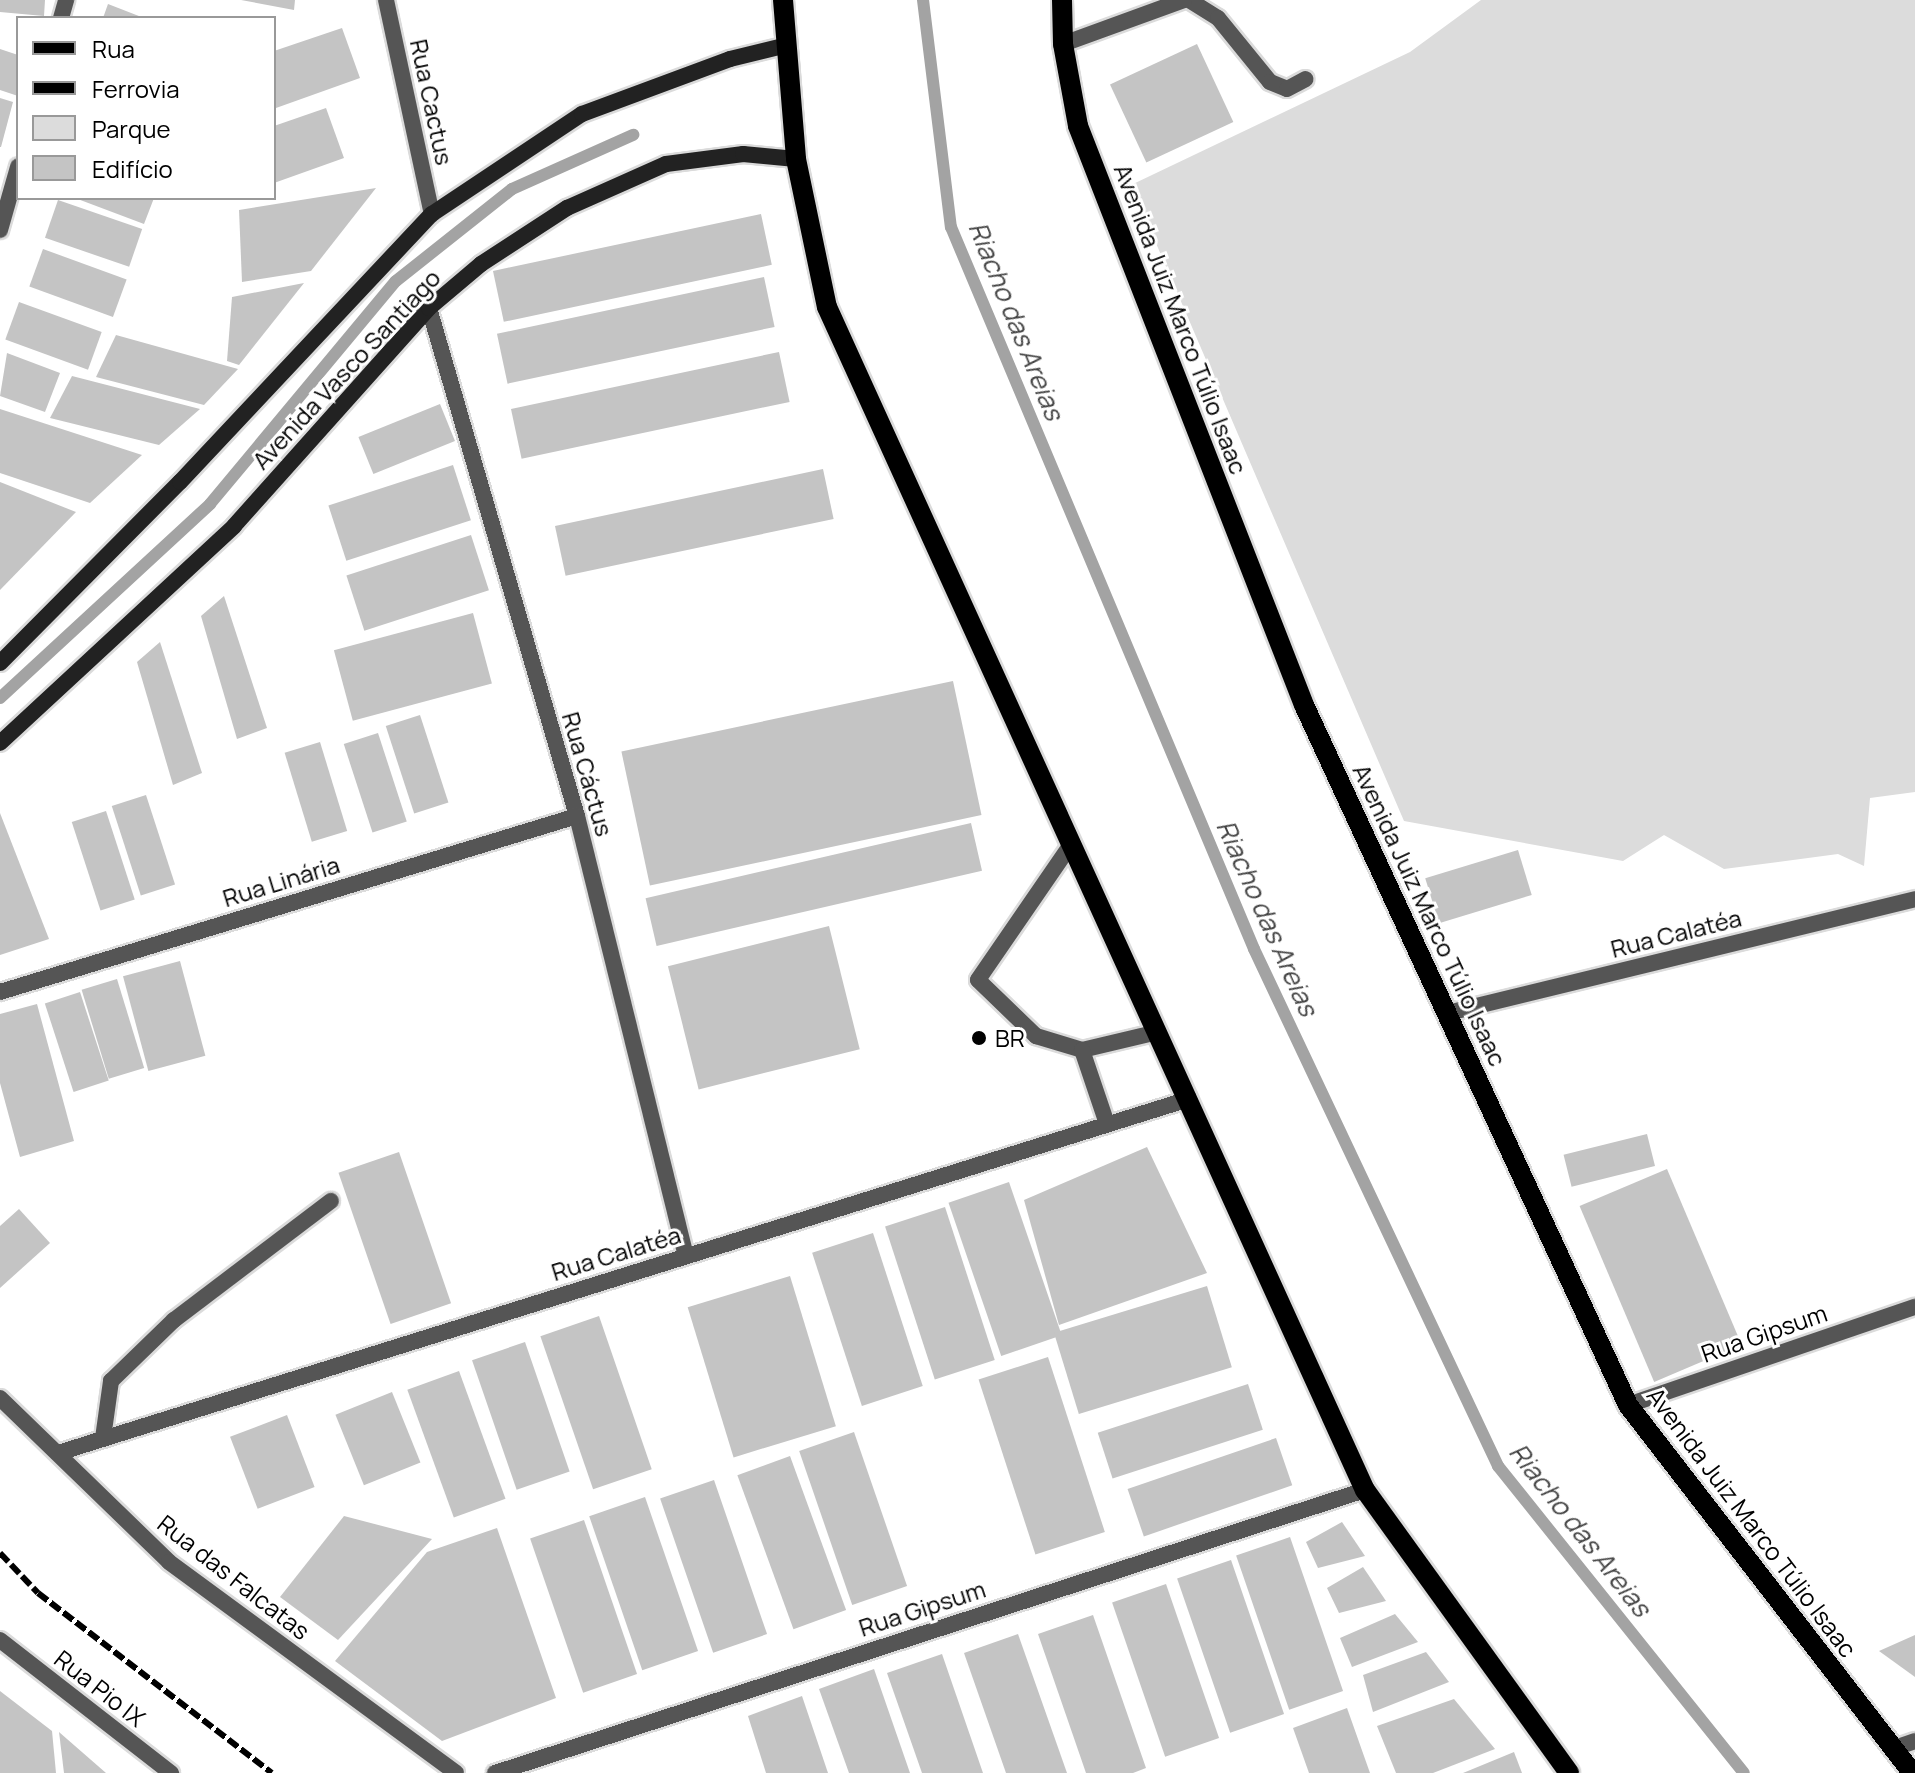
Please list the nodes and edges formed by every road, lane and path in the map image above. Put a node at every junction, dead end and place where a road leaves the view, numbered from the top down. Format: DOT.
graph roads {
  1 [pos="386,0"];
  2 [pos="783,0"];
  3 [pos="1062,0"];
  4 [pos="1186,0"];
  5 [pos="1063,44"];
  6 [pos="787,45"];
  7 [pos="1306,79"];
  8 [pos="796,159"];
  9 [pos="16,174"];
  10 [pos="432,214"];
  11 [pos="0,230"];
  12 [pos="429,308"];
  13 [pos="0,663"];
  14 [pos="0,743"];
  15 [pos="577,816"];
  16 [pos="1072,843"];
  17 [pos="1915,899"];
  18 [pos="0,992"];
  19 [pos="1448,1013"];
  20 [pos="1158,1032"];
  21 [pos="1082,1050"];
  22 [pos="1189,1099"];
  23 [pos="1107,1124"];
  24 [pos="331,1201"];
  25 [pos="686,1256"];
  26 [pos="1915,1307"];
  27 [pos="0,1398"];
  28 [pos="1628,1405"];
  29 [pos="103,1438"];
  30 [pos="58,1453"];
  31 [pos="1365,1490"];
  32 [pos="0,1640"];
  33 [pos="1915,1741"];
  34 [pos="1892,1749"];
  35 [pos="171,1773"];
  36 [pos="456,1773"];
  37 [pos="495,1773"];
  38 [pos="1569,1773"];
  39 [pos="1912,1773"];
  1 -- 10 [label="street, Rua Cactus"];
  2 -- 6 [label="main road"];
  3 -- 5 [label="main road, Avenida Juiz Marco Túlio Isaac"];
  4 -- 5 [label="street"];
  4 -- 7 [label="street"];
  5 -- 19 [label="main road, Avenida Juiz Marco Túlio Isaac"];
  6 -- 8 [label="main road"];
  6 -- 10 [label="street, Avenida Vasco Santiago"];
  8 -- 12 [label="street, Avenida Vasco Santiago"];
  8 -- 16 [label="main road"];
  9 -- 11 [label="street"];
  10 -- 13 [label="street, Avenida Vasco Santiago"];
  12 -- 14 [label="street, Avenida Vasco Santiago"];
  12 -- 15 [label="street, Rua Cáctus"];
  15 -- 18 [label="street, Rua Linária"];
  15 -- 25 [label="street, Rua Cáctus"];
  16 -- 20 [label="main road"];
  16 -- 21 [label="street"];
  17 -- 19 [label="street, Rua Calatéa"];
  19 -- 28 [label="main road, Avenida Juiz Marco Túlio Isaac"];
  20 -- 21 [label="street"];
  20 -- 22 [label="main road"];
  21 -- 23 [label="street"];
  22 -- 23 [label="street, Rua Calatéa"];
  22 -- 31 [label="main road"];
  23 -- 25 [label="street, Rua Calatéa"];
  24 -- 29 [label="street"];
  25 -- 29 [label="street, Rua Calatéa"];
  26 -- 28 [label="street, Rua Gipsum"];
  27 -- 30 [label="street, Rua das Falcatas"];
  28 -- 34 [label="main road, Avenida Juiz Marco Túlio Isaac"];
  29 -- 30 [label="street, Rua Calatéa"];
  30 -- 36 [label="street, Rua das Falcatas"];
  31 -- 37 [label="street, Rua Gipsum"];
  31 -- 38 [label="main road"];
  32 -- 35 [label="street, Rua Pio IX"];
  33 -- 34 [label="street"];
  34 -- 39 [label="main road, Avenida Juiz Marco Túlio Isaac"];
}
